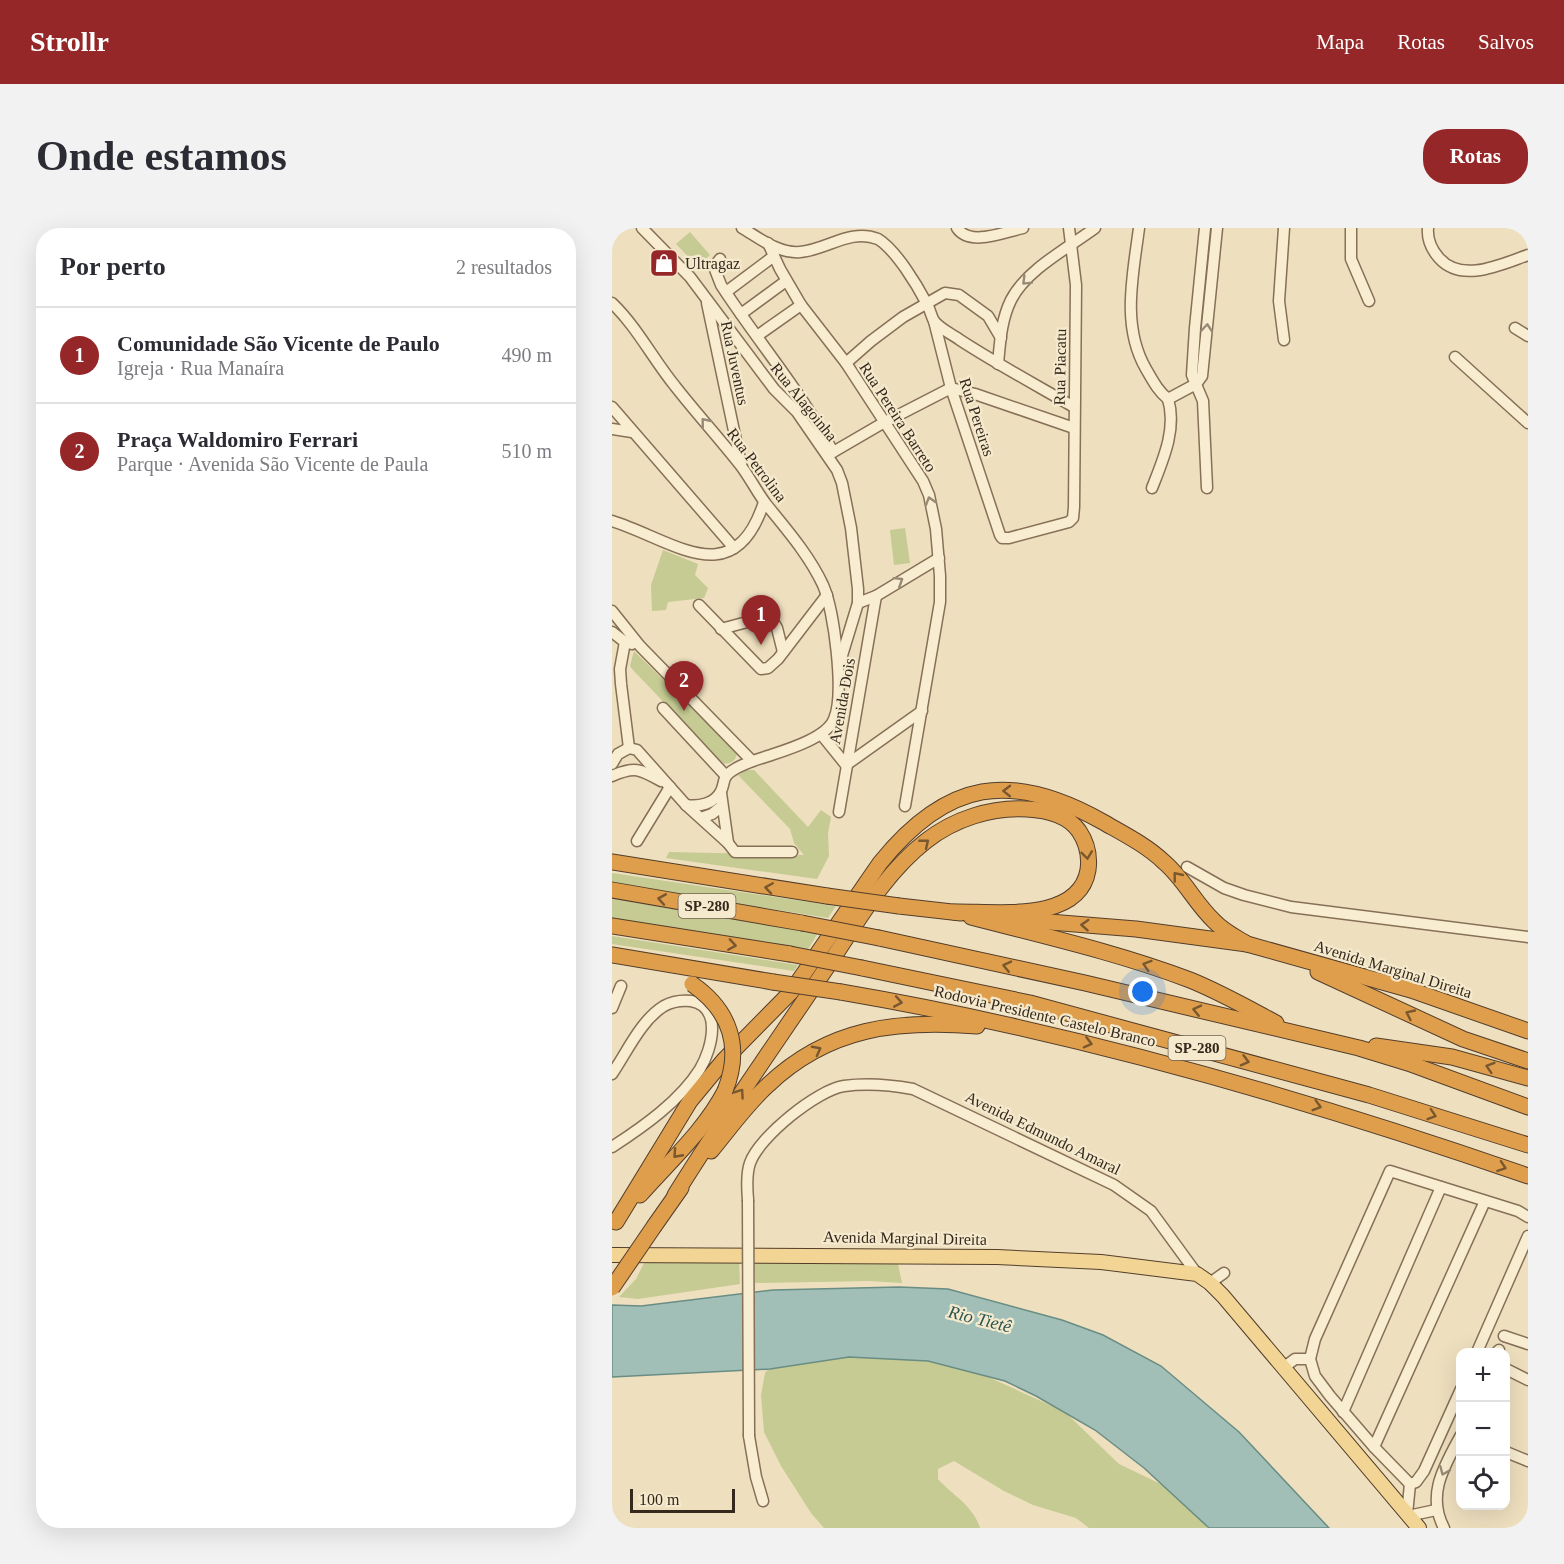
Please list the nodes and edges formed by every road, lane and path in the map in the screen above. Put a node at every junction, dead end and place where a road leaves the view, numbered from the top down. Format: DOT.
graph roads {
  1 [pos="642,228"];
  2 [pos="742,228"];
  3 [pos="957,228"];
  4 [pos="1069,228"];
  5 [pos="1095,228"];
  6 [pos="1139,228"];
  7 [pos="1205,228"];
  8 [pos="1217,228"];
  9 [pos="1284,228"];
  10 [pos="1351,228"];
  11 [pos="1428,228"];
  12 [pos="1017,229"];
  13 [pos="855,230"];
  14 [pos="878,233"];
  15 [pos="768,243"];
  16 [pos="1072,245"];
  17 [pos="1528,255"];
  18 [pos="774,256"];
  19 [pos="720,259"];
  20 [pos="786,281"];
  21 [pos="726,292"];
  22 [pos="707,300"];
  23 [pos="1369,301"];
  24 [pos="612,303"];
  25 [pos="927,304"];
  26 [pos="801,305"];
  27 [pos="741,314"];
  28 [pos="934,321"];
  29 [pos="1515,328"];
  30 [pos="757,336"];
  31 [pos="1528,336"];
  32 [pos="1001,338"];
  33 [pos="1284,340"];
  34 [pos="1455,357"];
  35 [pos="846,363"];
  36 [pos="998,364"];
  37 [pos="1196,384"];
  38 [pos="951,388"];
  39 [pos="1168,399"];
  40 [pos="1074,406"];
  41 [pos="612,407"];
  42 [pos="802,409"];
  43 [pos="883,423"];
  44 [pos="1528,423"];
  45 [pos="1074,428"];
  46 [pos="612,429"];
  47 [pos="633,432"];
  48 [pos="831,454"];
  49 [pos="741,467"];
  50 [pos="1152,488"];
  51 [pos="1207,488"];
  52 [pos="764,502"];
  53 [pos="1074,507"];
  54 [pos="612,521"];
  55 [pos="734,548"];
  56 [pos="939,558"];
  57 [pos="827,595"];
  58 [pos="876,596"];
  59 [pos="858,603"];
  60 [pos="699,605"];
  61 [pos="612,611"];
  62 [pos="721,629"];
  63 [pos="612,632"];
  64 [pos="626,642"];
  65 [pos="640,646"];
  66 [pos="783,652"];
  67 [pos="839,665"];
  68 [pos="663,708"];
  69 [pos="922,711"];
  70 [pos="821,734"];
  71 [pos="629,748"];
  72 [pos="752,761"];
  73 [pos="612,764"];
  74 [pos="846,765"];
  75 [pos="612,776"];
  76 [pos="726,776"];
  77 [pos="667,785"];
  78 [pos="721,793"];
  79 [pos="686,805"];
  80 [pos="722,806"];
  81 [pos="905,806"];
  82 [pos="839,812"];
  83 [pos="701,818"];
  84 [pos="637,842"];
  85 [pos="728,843"];
  86 [pos="792,852"];
  87 [pos="612,864"];
  88 [pos="1187,867"];
  89 [pos="612,890"];
  90 [pos="954,912"];
  91 [pos="612,926"];
  92 [pos="1528,937"];
  93 [pos="1247,944"];
  94 [pos="1277,953"];
  95 [pos="612,955"];
  96 [pos="621,986"];
  97 [pos="612,1008"];
  98 [pos="1031,1030"];
  99 [pos="1528,1031"];
  100 [pos="1300,1034"];
  101 [pos="1528,1061"];
  102 [pos="612,1074"];
  103 [pos="1528,1078"];
  104 [pos="1528,1107"];
  105 [pos="1528,1145"];
  106 [pos="612,1148"];
  107 [pos="1528,1176"];
  108 [pos="1441,1187"];
  109 [pos="672,1199"];
  110 [pos="1485,1201"];
  111 [pos="1528,1217"];
  112 [pos="614,1224"];
  113 [pos="1528,1236"];
  114 [pos="612,1255"];
  115 [pos="1224,1273"];
  116 [pos="1197,1274"];
  117 [pos="1210,1283"];
  118 [pos="612,1288"];
  119 [pos="1504,1336"];
  120 [pos="1528,1344"];
  121 [pos="1479,1348"];
  122 [pos="1310,1359"];
  123 [pos="1283,1368"];
  124 [pos="1510,1371"];
  125 [pos="1528,1380"];
  126 [pos="1456,1400"];
  127 [pos="1343,1412"];
  128 [pos="1456,1446"];
  129 [pos="1374,1447"];
  130 [pos="1510,1454"];
  131 [pos="1528,1461"];
  132 [pos="1410,1484"];
  133 [pos="763,1501"];
  134 [pos="1436,1510"];
  135 [pos="1408,1515"];
  136 [pos="1419,1528"];
  137 [pos="1444,1528"];
  1 -- 22 [label="street, Rua Alagoinha"];
  2 -- 15 [label="street"];
  3 -- 12 [label="street"];
  4 -- 16 [label="street, Rua Piacatu"];
  5 -- 16 [label="street"];
  6 -- 39 [label="street"];
  7 -- 37 [label="street"];
  37 -- 8 [label="street, one-way"];
  9 -- 33 [label="street"];
  10 -- 23 [label="street"];
  11 -- 17 [label="street"];
  13 -- 14 [label="street"];
  13 -- 15 [label="street"];
  14 -- 25 [label="street, Rua Pereiras"];
  15 -- 18 [label="street, Rua Pereira Barreto"];
  16 -- 32 [label="street, one-way"];
  16 -- 40 [label="street, Rua Piacatu"];
  18 -- 20 [label="street, Rua Pereira Barreto"];
  18 -- 21 [label="street"];
  19 -- 21 [label="street"];
  20 -- 26 [label="street, Rua Pereira Barreto"];
  20 -- 27 [label="street"];
  21 -- 27 [label="street"];
  22 -- 42 [label="street, Rua Alagoinha"];
  22 -- 49 [label="street, Rua Juventus"];
  49 -- 24 [label="street, Rua Petrolina, one-way"];
  25 -- 28 [label="street, Rua Pereiras"];
  25 -- 32 [label="street"];
  25 -- 35 [label="street"];
  26 -- 30 [label="street"];
  26 -- 35 [label="street, Rua Pereira Barreto"];
  27 -- 30 [label="street"];
  28 -- 36 [label="street"];
  28 -- 38 [label="street, Rua Pereiras"];
  29 -- 31 [label="street"];
  30 -- 42 [label="street"];
  32 -- 36 [label="street"];
  34 -- 44 [label="street"];
  35 -- 43 [label="street, Rua Pereira Barreto"];
  36 -- 40 [label="street"];
  37 -- 39 [label="street"];
  37 -- 51 [label="street"];
  38 -- 43 [label="street"];
  38 -- 45 [label="street"];
  38 -- 53 [label="street, Rua Pereiras"];
  39 -- 50 [label="street"];
  40 -- 45 [label="street, Rua Piacatu"];
  41 -- 47 [label="street"];
  42 -- 48 [label="street, Rua Alagoinha"];
  43 -- 48 [label="street"];
  56 -- 43 [label="street, Rua Pereira Barreto, one-way"];
  45 -- 53 [label="street, Rua Piacatu"];
  46 -- 47 [label="street"];
  47 -- 55 [label="street"];
  48 -- 59 [label="street, Rua Alagoinha"];
  49 -- 52 [label="street, Rua Petrolina"];
  52 -- 55 [label="street"];
  52 -- 57 [label="street, Rua Petrolina"];
  54 -- 55 [label="street"];
  58 -- 56 [label="street, one-way"];
  56 -- 69 [label="street, Rua Pereira Barreto"];
  57 -- 66 [label="street"];
  57 -- 67 [label="street, Rua Petrolina"];
  58 -- 59 [label="street"];
  58 -- 74 [label="street, Avenida Dois"];
  59 -- 67 [label="street, Rua Alagoinha"];
  60 -- 62 [label="street"];
  61 -- 65 [label="street"];
  62 -- 66 [label="street"];
  62 -- 66 [label="street"];
  63 -- 64 [label="street"];
  64 -- 65 [label="street"];
  64 -- 71 [label="street"];
  65 -- 72 [label="street"];
  67 -- 70 [label="street"];
  68 -- 76 [label="street"];
  69 -- 74 [label="street"];
  69 -- 81 [label="street, Rua Pereira Barreto"];
  70 -- 72 [label="street"];
  70 -- 74 [label="street"];
  71 -- 73 [label="street"];
  71 -- 77 [label="street"];
  72 -- 76 [label="street"];
  74 -- 82 [label="street, Avenida Dois"];
  75 -- 77 [label="street"];
  76 -- 78 [label="street"];
  77 -- 79 [label="street"];
  77 -- 84 [label="street"];
  78 -- 79 [label="street"];
  78 -- 80 [label="street"];
  79 -- 83 [label="street"];
  80 -- 83 [label="street"];
  80 -- 85 [label="street"];
  83 -- 85 [label="street"];
  85 -- 86 [label="street"];
  90 -- 87 [label="highway, one-way, bridge"];
  88 -- 92 [label="street"];
  100 -- 89 [label="highway, SP-280, one-way, bridge"];
  93 -- 90 [label="highway, one-way"];
  100 -- 90 [label="highway, one-way"];
  109 -- 90 [label="highway, one-way"];
  91 -- 105 [label="highway, Rodovia Presidente Castelo Branco / SP-280, one-way, bridge"];
  93 -- 94 [label="highway, Avenida Marginal Direita"];
  93 -- 112 [label="highway, one-way"];
  94 -- 99 [label="highway, Avenida Marginal Direita"];
  101 -- 94 [label="highway, one-way"];
  95 -- 98 [label="highway, Rodovia Presidente Castelo Branco, one-way, bridge"];
  95 -- 112 [label="highway, one-way, bridge"];
  96 -- 97 [label="street"];
  98 -- 107 [label="highway, Rodovia Presidente Castelo Branco, one-way"];
  109 -- 98 [label="highway, one-way"];
  103 -- 100 [label="highway, one-way"];
  100 -- 104 [label="highway, SP-280"];
  102 -- 106 [label="street"];
  108 -- 110 [label="street"];
  108 -- 122 [label="street"];
  108 -- 127 [label="street"];
  109 -- 118 [label="highway, bridge"];
  110 -- 111 [label="street"];
  110 -- 129 [label="street"];
  113 -- 121 [label="street"];
  114 -- 116 [label="main road, Avenida Marginal Direita"];
  115 -- 117 [label="street"];
  116 -- 117 [label="main road, Avenida Edmundo Amaral"];
  116 -- 133 [label="street, Avenida Edmundo Amaral, bridge"];
  117 -- 123 [label="main road, Avenida Edmundo Amaral"];
  119 -- 120 [label="street"];
  122 -- 123 [label="street"];
  122 -- 127 [label="street"];
  123 -- 135 [label="main road, Avenida Edmundo Amaral"];
  124 -- 125 [label="street"];
  126 -- 132 [label="street"];
  127 -- 129 [label="street"];
  128 -- 134 [label="street, one-way"];
  129 -- 132 [label="street"];
  130 -- 131 [label="street"];
  132 -- 135 [label="street"];
  134 -- 135 [label="street"];
  134 -- 137 [label="street"];
  135 -- 136 [label="main road, Avenida Edmundo Amaral"];
}
